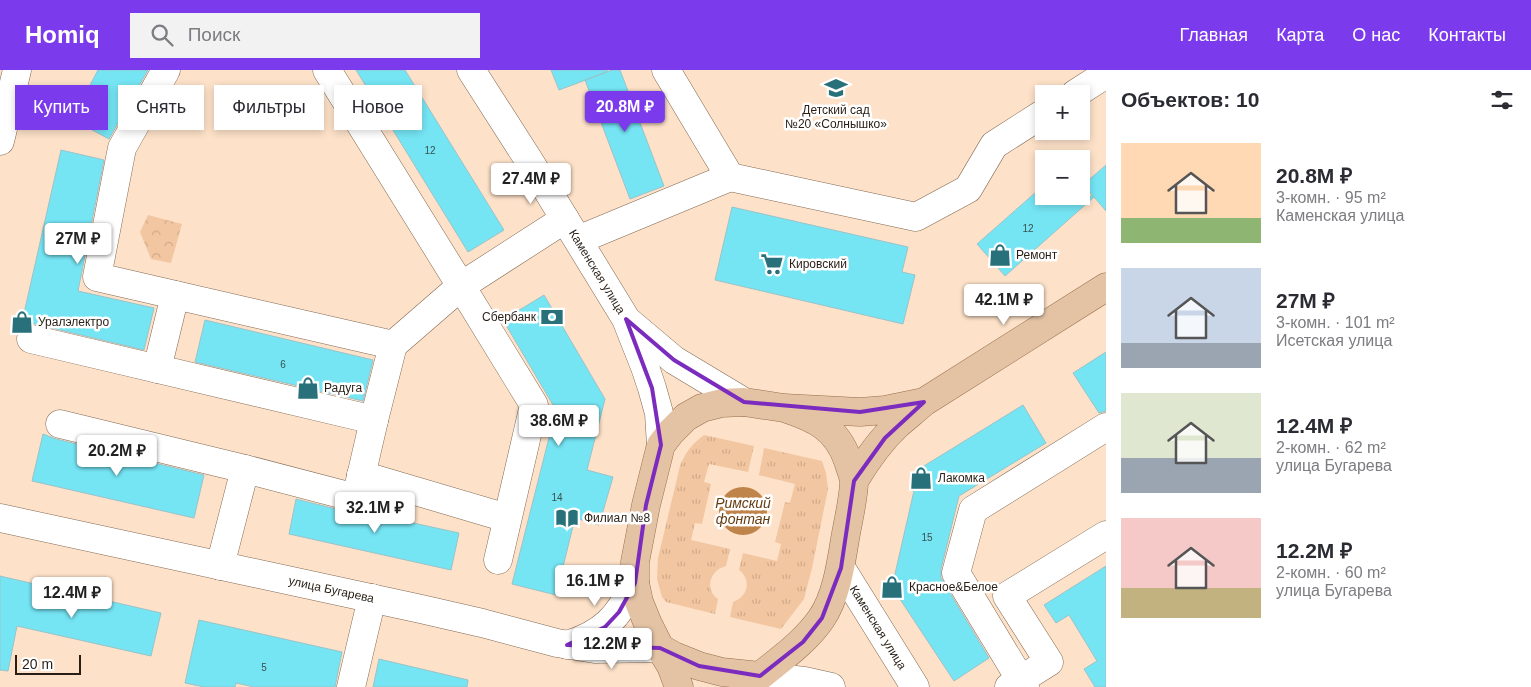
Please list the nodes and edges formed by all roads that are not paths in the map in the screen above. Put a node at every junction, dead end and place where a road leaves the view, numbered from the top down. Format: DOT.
graph roads {
  1 [pos="17,70"];
  2 [pos="166,70"];
  3 [pos="327,70"];
  4 [pos="471,70"];
  5 [pos="666,70"];
  6 [pos="1106,74"];
  7 [pos="1088,85"];
  8 [pos="1035,119"];
  9 [pos="0,142"];
  10 [pos="730,177"];
  11 [pos="571,229"];
  12 [pos="461,286"];
  13 [pos="1106,287"];
  14 [pos="175,295"];
  15 [pos="626,319"];
  16 [pos="31,339"];
  17 [pos="393,345"];
  18 [pos="157,369"];
  19 [pos="744,402"];
  20 [pos="924,402"];
  21 [pos="784,408"];
  22 [pos="374,420"];
  23 [pos="60,424"];
  24 [pos="1106,427"];
  25 [pos="661,445"];
  26 [pos="246,469"];
  27 [pos="361,475"];
  28 [pos="854,481"];
  29 [pos="0,518"];
  30 [pos="508,518"];
  31 [pos="1106,535"];
  32 [pos="498,560"];
  33 [pos="220,566"];
  34 [pos="841,568"];
  35 [pos="635,582"];
  36 [pos="372,598"];
  37 [pos="567,645"];
  38 [pos="660,648"];
  39 [pos="753,681"];
  40 [pos="1018,685"];
  41 [pos="351,687"];
  42 [pos="679,687"];
  43 [pos="832,687"];
  44 [pos="915,687"];
  1 -- 9 [label="street"];
  2 -- 14 [label="street"];
  3 -- 12 [label="street"];
  4 -- 11 [label="street, Каменская улица"];
  5 -- 10 [label="street"];
  6 -- 7 [label="street"];
  8 -- 10 [label="street"];
  10 -- 11 [label="street"];
  11 -- 12 [label="street"];
  11 -- 15 [label="street, Каменская улица"];
  12 -- 17 [label="street"];
  12 -- 30 [label="street"];
  13 -- 20 [label="main road"];
  14 -- 17 [label="street"];
  14 -- 18 [label="street"];
  15 -- 19 [label="street"];
  15 -- 25 [label="street"];
  16 -- 18 [label="street"];
  17 -- 22 [label="street"];
  18 -- 22 [label="street"];
  19 -- 21 [label="main road"];
  19 -- 25 [label="main road"];
  20 -- 21 [label="main road"];
  20 -- 28 [label="main road"];
  21 -- 28 [label="main road"];
  22 -- 27 [label="street"];
  23 -- 26 [label="street"];
  24 -- 40 [label="street"];
  25 -- 35 [label="main road"];
  26 -- 27 [label="street"];
  26 -- 33 [label="street"];
  27 -- 30 [label="street"];
  28 -- 34 [label="main road"];
  29 -- 33 [label="street, улица Бугарева"];
  30 -- 32 [label="street"];
  31 -- 40 [label="street"];
  33 -- 36 [label="street, улица Бугарева"];
  34 -- 39 [label="main road"];
  34 -- 44 [label="street, Каменская улица"];
  35 -- 37 [label="street"];
  35 -- 38 [label="main road"];
  36 -- 37 [label="street, улица Бугарева"];
  36 -- 41 [label="street"];
  37 -- 38 [label="street, улица Бугарева"];
  38 -- 39 [label="main road"];
  38 -- 42 [label="main road"];
  39 -- 43 [label="street"];
}
